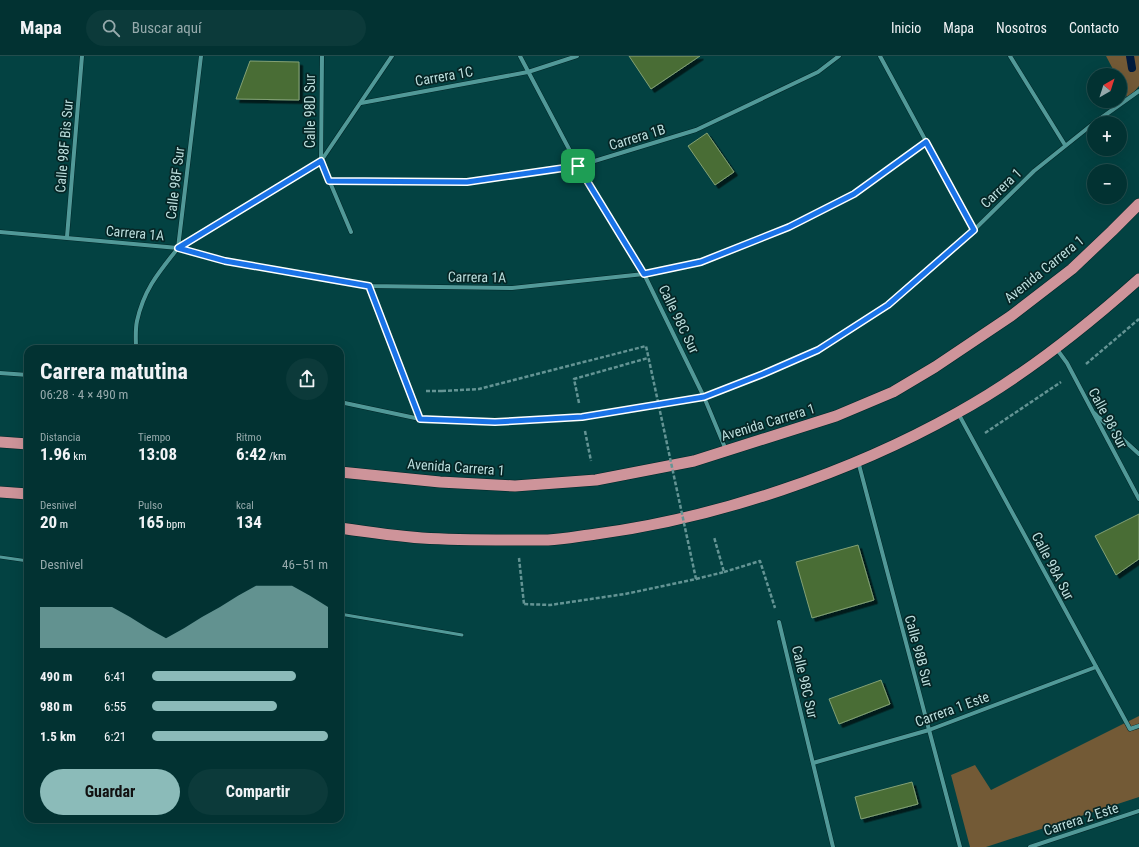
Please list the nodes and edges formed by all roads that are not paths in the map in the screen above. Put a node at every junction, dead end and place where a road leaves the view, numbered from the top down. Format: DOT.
graph roads {
  1 [pos="82,56"];
  2 [pos="201,56"];
  3 [pos="322,56"];
  4 [pos="392,56"];
  5 [pos="520,56"];
  6 [pos="577,56"];
  7 [pos="839,56"];
  8 [pos="880,56"];
  9 [pos="1010,56"];
  10 [pos="528,72"];
  11 [pos="1139,91"];
  12 [pos="361,103"];
  13 [pos="1104,116"];
  14 [pos="1087,128"];
  15 [pos="926,142"];
  16 [pos="1065,145"];
  17 [pos="321,161"];
  18 [pos="578,166"];
  19 [pos="329,181"];
  20 [pos="1139,204"];
  21 [pos="974,230"];
  22 [pos="0,232"];
  23 [pos="351,232"];
  24 [pos="67,238"];
  25 [pos="178,248"];
  26 [pos="644,274"];
  27 [pos="1139,279"];
  28 [pos="369,286"];
  29 [pos="136,345"];
  30 [pos="1056,348"];
  31 [pos="0,373"];
  32 [pos="24,375"];
  33 [pos="704,397"];
  34 [pos="344,403"];
  35 [pos="1091,410"];
  36 [pos="958,413"];
  37 [pos="420,419"];
  38 [pos="0,442"];
  39 [pos="24,444"];
  40 [pos="726,450"];
  41 [pos="1139,454"];
  42 [pos="858,461"];
  43 [pos="344,472"];
  44 [pos="0,492"];
  45 [pos="24,494"];
  46 [pos="1139,499"];
  47 [pos="344,528"];
  48 [pos="0,557"];
  49 [pos="24,560"];
  50 [pos="344,615"];
  51 [pos="779,622"];
  52 [pos="462,635"];
  53 [pos="1096,667"];
  54 [pos="1139,726"];
  55 [pos="929,730"];
  56 [pos="813,763"];
  57 [pos="1139,811"];
  58 [pos="833,847"];
  59 [pos="960,847"];
  60 [pos="1030,847"];
  1 -- 24 [label="street, Calle 98F Bis Sur"];
  2 -- 25 [label="street, Calle 98F Sur"];
  3 -- 17 [label="street, Calle 98D Sur"];
  4 -- 12 [label="street"];
  5 -- 10 [label="street, Calle 98C Sur"];
  6 -- 10 [label="street, Carrera 1C"];
  7 -- 18 [label="street, Carrera 1B"];
  8 -- 15 [label="street"];
  9 -- 16 [label="street"];
  10 -- 12 [label="street, Carrera 1C"];
  10 -- 18 [label="street, Calle 98C Sur"];
  11 -- 13 [label="street, Carrera 1"];
  12 -- 17 [label="street"];
  14 -- 16 [label="street, Carrera 1"];
  15 -- 21 [label="street"];
  15 -- 26 [label="street, Carrera 1A"];
  16 -- 21 [label="street, Carrera 1"];
  17 -- 19 [label="street, Calle 98D Sur"];
  17 -- 25 [label="street"];
  18 -- 19 [label="street, Carrera 1B"];
  18 -- 26 [label="street, Calle 98C Sur"];
  19 -- 23 [label="street, Calle 98D Sur"];
  20 -- 40 [label="highway, Avenida Carrera 1"];
  21 -- 33 [label="street, Carrera 1"];
  22 -- 24 [label="street, Carrera 1A"];
  24 -- 25 [label="street, Carrera 1A"];
  25 -- 28 [label="street, Carrera 1A"];
  25 -- 29 [label="street"];
  26 -- 28 [label="street, Carrera 1A"];
  26 -- 33 [label="street, Calle 98C Sur"];
  27 -- 30 [label="highway"];
  28 -- 37 [label="street"];
  30 -- 35 [label="street, Calle 98 Sur"];
  30 -- 36 [label="highway"];
  31 -- 32 [label="street"];
  33 -- 37 [label="street, Carrera 1"];
  33 -- 40 [label="street, Calle 98C Sur"];
  34 -- 37 [label="street, Carrera 1"];
  35 -- 41 [label="street"];
  35 -- 46 [label="street, Calle 98 Sur"];
  36 -- 42 [label="highway"];
  36 -- 53 [label="street, Calle 98A Sur"];
  38 -- 39 [label="highway"];
  40 -- 43 [label="highway, Avenida Carrera 1"];
  42 -- 47 [label="highway"];
  42 -- 55 [label="street, Calle 98B Sur"];
  44 -- 45 [label="highway"];
  48 -- 49 [label="lane"];
  50 -- 52 [label="lane"];
  51 -- 56 [label="street, Calle 98C Sur"];
  53 -- 54 [label="street, Calle 98A Sur"];
  53 -- 55 [label="street, Carrera 1 Este"];
  55 -- 56 [label="street, Carrera 1 Este"];
  55 -- 59 [label="street, Calle 98B Sur"];
  56 -- 58 [label="street, Calle 98C Sur"];
  57 -- 60 [label="street, Carrera 2 Este"];
}
